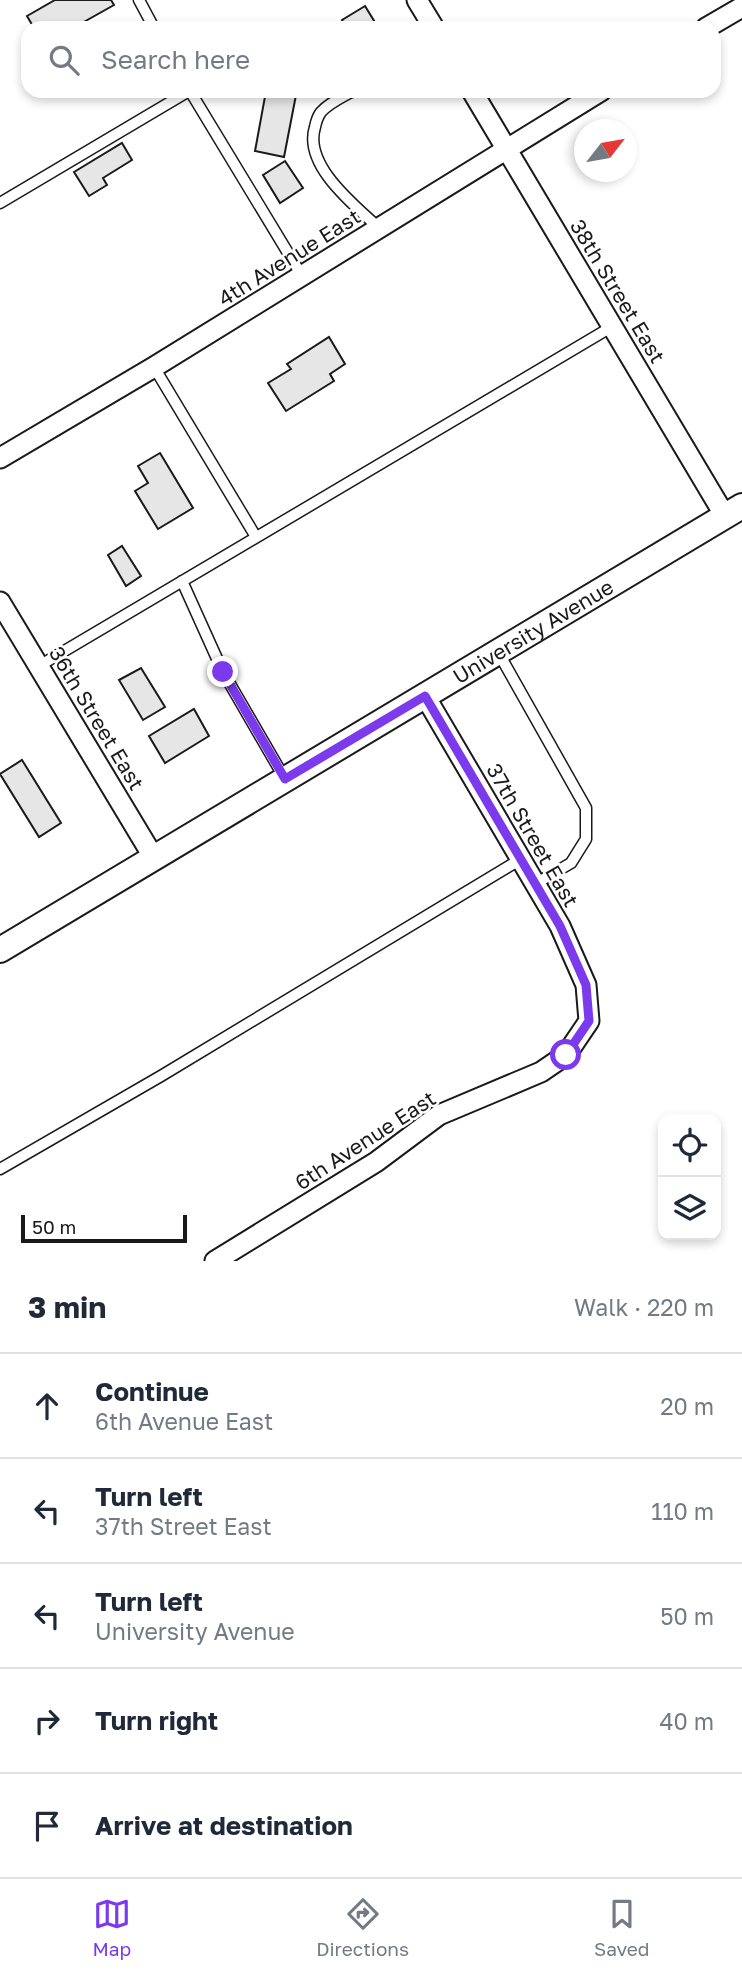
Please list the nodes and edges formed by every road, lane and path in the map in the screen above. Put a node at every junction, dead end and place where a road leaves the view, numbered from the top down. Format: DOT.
graph roads {
  1 [pos="139,0"];
  2 [pos="417,0"];
  3 [pos="742,7"];
  4 [pos="150,21"];
  5 [pos="430,21"];
  6 [pos="718,21"];
  7 [pos="178,98"];
  8 [pos="194,98"];
  9 [pos="340,98"];
  10 [pos="476,98"];
  11 [pos="590,98"];
  12 [pos="507,149"];
  13 [pos="0,203"];
  14 [pos="379,228"];
  15 [pos="302,276"];
  16 [pos="613,326"];
  17 [pos="154,367"];
  18 [pos="0,458"];
  19 [pos="733,511"];
  20 [pos="256,537"];
  21 [pos="182,581"];
  22 [pos="0,602"];
  23 [pos="498,652"];
  24 [pos="39,666"];
  25 [pos="425,696"];
  26 [pos="285,779"];
  27 [pos="154,858"];
  28 [pos="521,859"];
  29 [pos="536,884"];
  30 [pos="0,950"];
  31 [pos="588,1003"];
  32 [pos="0,1169"];
  33 [pos="215,1261"];
  1 -- 4 [label="lane"];
  2 -- 5 [label="street"];
  3 -- 6 [label="street"];
  7 -- 13 [label="lane"];
  8 -- 15 [label="lane"];
  9 -- 14 [label="lane"];
  10 -- 12 [label="street, 38th Street East"];
  11 -- 12 [label="street, 4th Avenue East"];
  12 -- 14 [label="street, 4th Avenue East"];
  12 -- 16 [label="street, 38th Street East"];
  14 -- 15 [label="street, 4th Avenue East"];
  15 -- 17 [label="street, 4th Avenue East"];
  16 -- 19 [label="street, 38th Street East"];
  16 -- 20 [label="lane"];
  17 -- 18 [label="street, 4th Avenue East"];
  17 -- 20 [label="lane"];
  19 -- 23 [label="street, University Avenue"];
  20 -- 21 [label="lane"];
  21 -- 24 [label="lane"];
  21 -- 26 [label="lane"];
  22 -- 24 [label="street, 36th Street East"];
  23 -- 25 [label="street, University Avenue"];
  23 -- 29 [label="lane"];
  24 -- 27 [label="street, 36th Street East"];
  25 -- 26 [label="street, University Avenue"];
  25 -- 28 [label="street, 37th Street East"];
  26 -- 27 [label="street, University Avenue"];
  27 -- 30 [label="street, University Avenue"];
  28 -- 29 [label="street, 37th Street East"];
  28 -- 32 [label="lane"];
  29 -- 31 [label="street, 37th Street East"];
  31 -- 33 [label="street, 6th Avenue East"];
}
